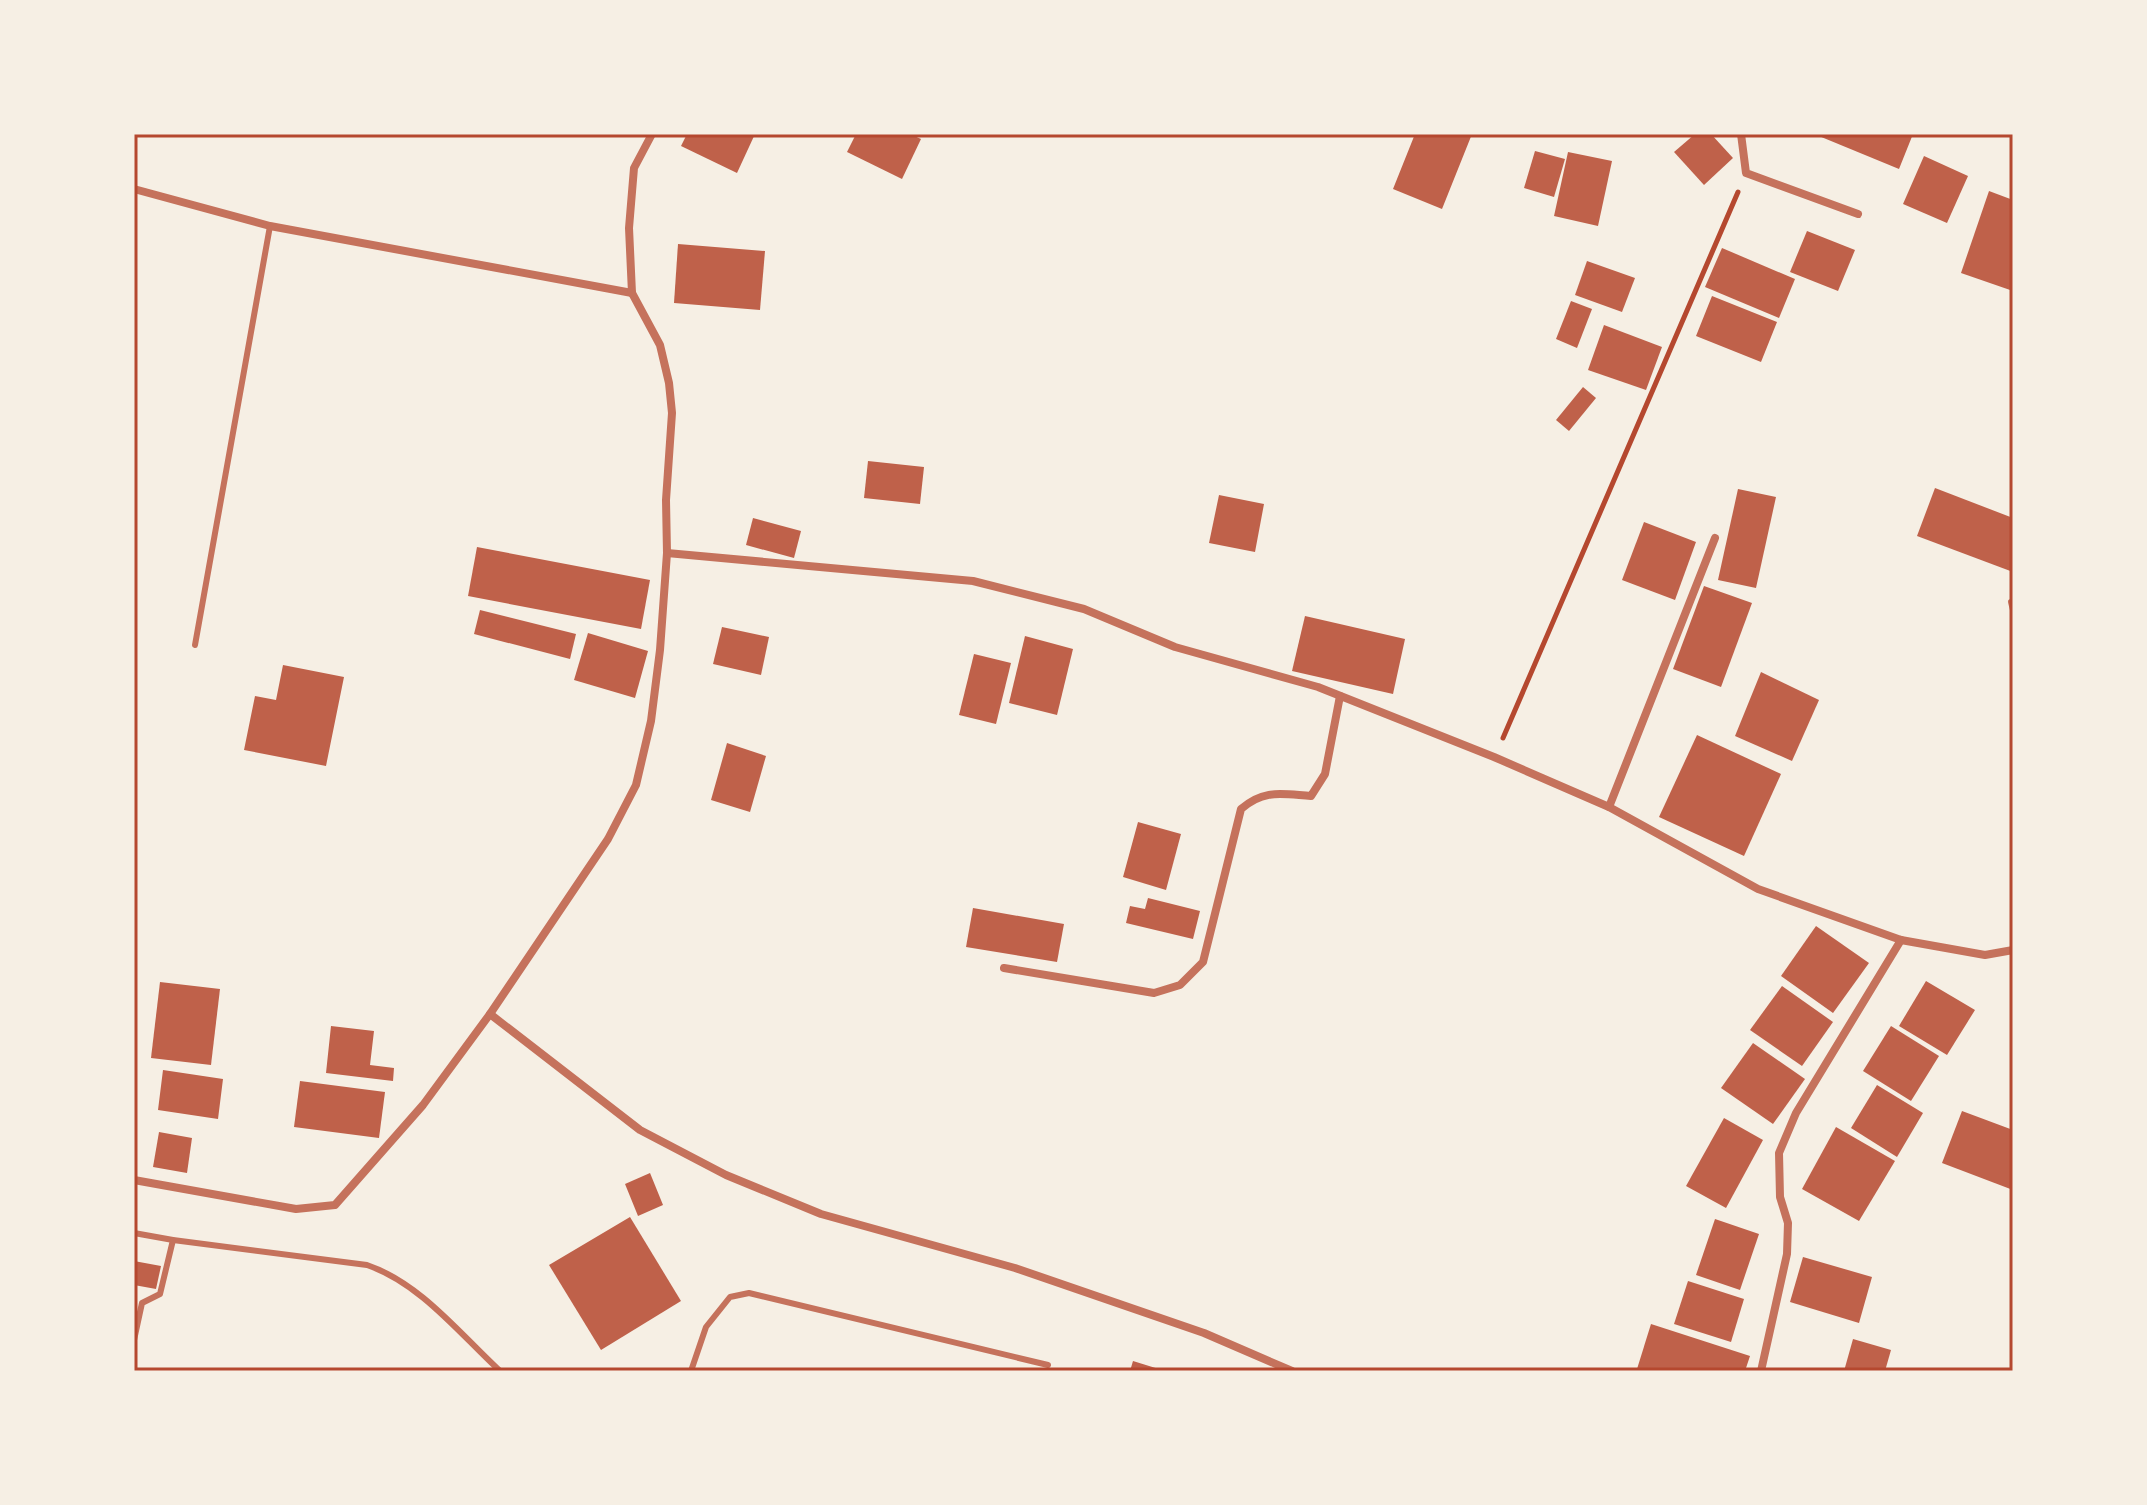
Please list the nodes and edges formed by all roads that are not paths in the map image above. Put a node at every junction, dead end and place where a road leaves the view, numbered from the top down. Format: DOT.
graph roads {
  1 [pos="652,134"];
  2 [pos="1741,134"];
  3 [pos="134,189"];
  4 [pos="1858,214"];
  5 [pos="270,226"];
  6 [pos="632,293"];
  7 [pos="1715,538"];
  8 [pos="667,553"];
  9 [pos="195,645"];
  10 [pos="1340,696"];
  11 [pos="1609,807"];
  12 [pos="1901,940"];
  13 [pos="2013,950"];
  14 [pos="1004,968"];
  15 [pos="490,1014"];
  16 [pos="134,1180"];
  17 [pos="134,1233"];
  18 [pos="173,1240"];
  19 [pos="134,1340"];
  20 [pos="1048,1365"];
  21 [pos="500,1371"];
  22 [pos="691,1371"];
  23 [pos="1292,1371"];
  24 [pos="1761,1371"];
  1 -- 6 [label="street"];
  2 -- 4 [label="street"];
  3 -- 5 [label="street"];
  5 -- 6 [label="street"];
  5 -- 9 [label="lane"];
  6 -- 8 [label="street"];
  7 -- 11 [label="street"];
  8 -- 10 [label="street"];
  8 -- 15 [label="street"];
  10 -- 11 [label="street"];
  10 -- 14 [label="street"];
  11 -- 12 [label="street"];
  12 -- 13 [label="street"];
  12 -- 24 [label="street"];
  15 -- 16 [label="street"];
  15 -- 23 [label="street"];
  17 -- 18 [label="lane"];
  18 -- 19 [label="lane"];
  18 -- 21 [label="lane"];
  20 -- 22 [label="lane"];
}
